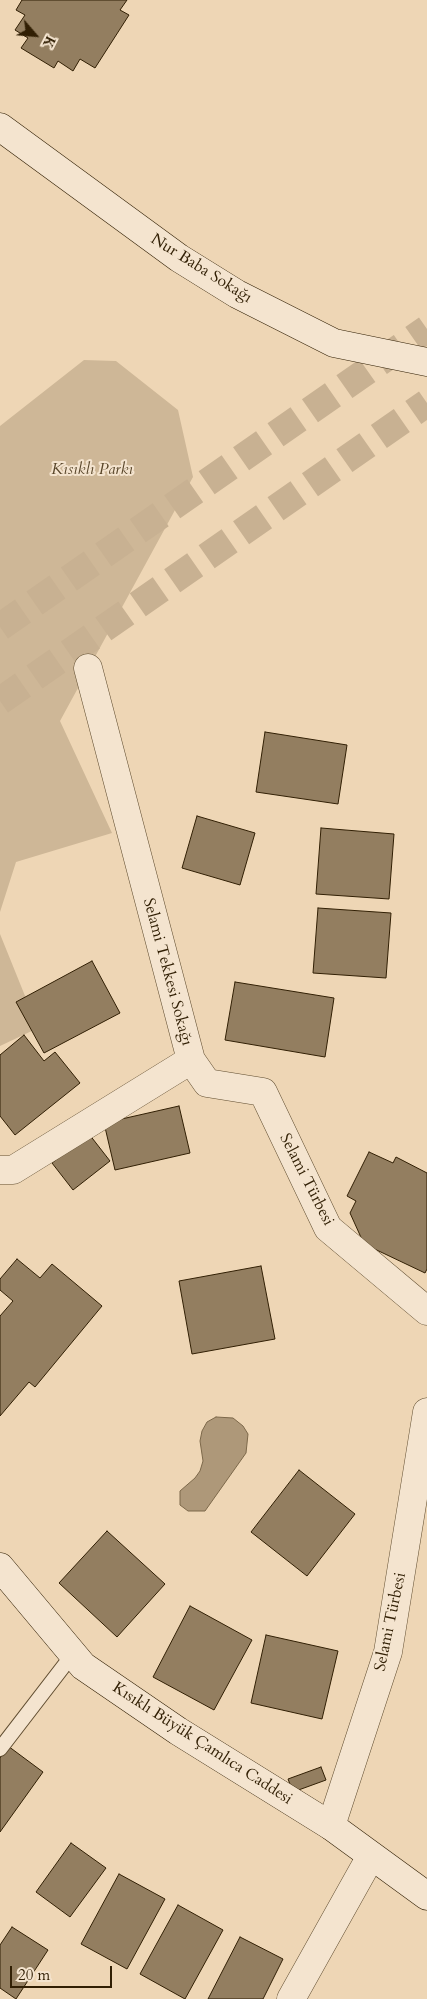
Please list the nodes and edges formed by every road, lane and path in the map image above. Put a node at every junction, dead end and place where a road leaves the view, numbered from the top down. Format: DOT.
graph roads {
  1 [pos="0,127"];
  2 [pos="427,362"];
  3 [pos="88,668"];
  4 [pos="191,1060"];
  5 [pos="0,1170"];
  6 [pos="427,1311"];
  7 [pos="427,1412"];
  8 [pos="0,1567"];
  9 [pos="73,1654"];
  10 [pos="0,1749"];
  11 [pos="331,1826"];
  12 [pos="371,1856"];
  13 [pos="427,1896"];
  14 [pos="291,1999"];
  1 -- 2 [label="street, Nur Baba Sokağı"];
  3 -- 4 [label="street, Selami Tekkesi Sokağı"];
  4 -- 5 [label="street, Selami Tekkesi Sokağı"];
  4 -- 6 [label="street, Selami Türbesi"];
  7 -- 11 [label="street, Selami Türbesi"];
  8 -- 9 [label="street, Kısıklı Büyük Çamlıca Caddesi"];
  9 -- 10 [label="lane"];
  9 -- 11 [label="street, Kısıklı Büyük Çamlıca Caddesi"];
  11 -- 12 [label="street, Kısıklı Büyük Çamlıca Caddesi"];
  12 -- 13 [label="street, Kısıklı Büyük Çamlıca Caddesi"];
  12 -- 14 [label="street"];
}
